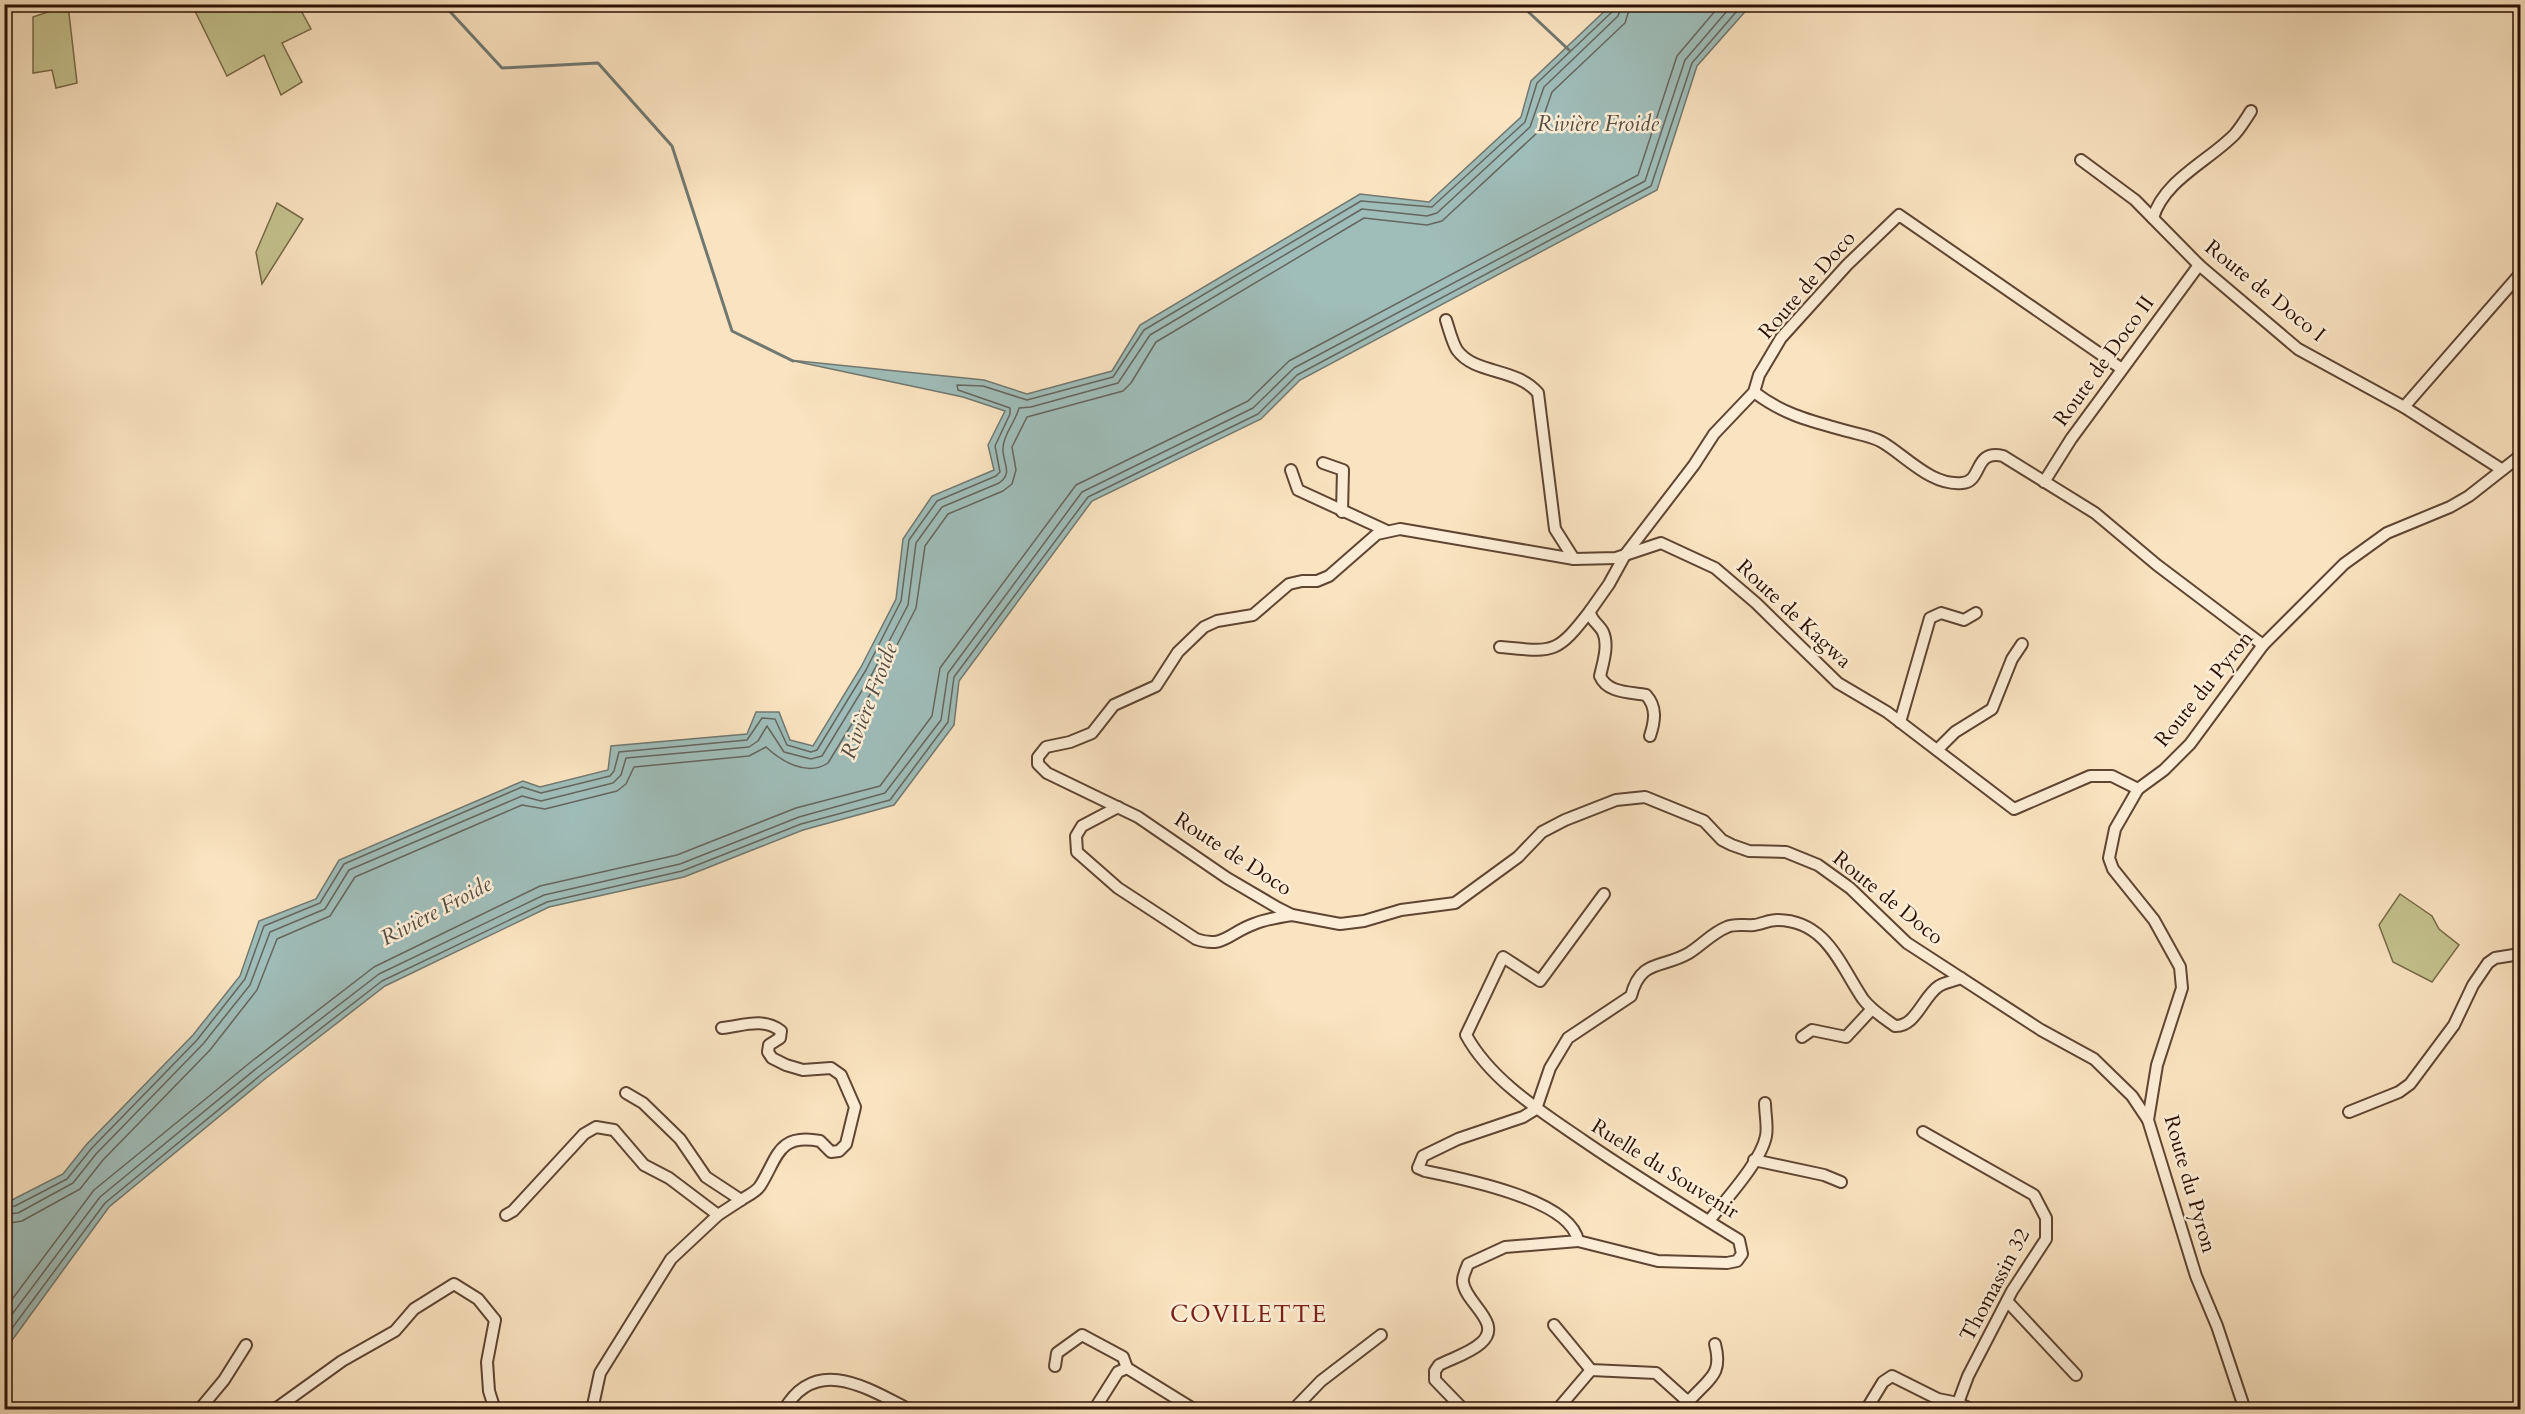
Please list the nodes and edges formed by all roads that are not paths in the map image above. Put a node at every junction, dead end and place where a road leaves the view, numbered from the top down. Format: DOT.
graph roads {
  1 [pos="2251,111"];
  2 [pos="2081,160"];
  3 [pos="2153,218"];
  4 [pos="2199,265"];
  5 [pos="2520,274"];
  6 [pos="1446,320"];
  7 [pos="2122,369"];
  8 [pos="1754,392"];
  9 [pos="2404,407"];
  10 [pos="2520,456"];
  11 [pos="1323,463"];
  12 [pos="2501,469"];
  13 [pos="1291,470"];
  14 [pos="2044,482"];
  15 [pos="1342,512"];
  16 [pos="1385,530"];
  17 [pos="1625,555"];
  18 [pos="1574,559"];
  19 [pos="1590,611"];
  20 [pos="1976,613"];
  21 [pos="2022,644"];
  22 [pos="2263,645"];
  23 [pos="1500,647"];
  24 [pos="1900,722"];
  25 [pos="1650,736"];
  26 [pos="1937,750"];
  27 [pos="2138,789"];
  28 [pos="1118,807"];
  29 [pos="1604,894"];
  30 [pos="1292,915"];
  31 [pos="2520,954"];
  32 [pos="1961,978"];
  33 [pos="1872,1009"];
  34 [pos="722,1029"];
  35 [pos="1802,1037"];
  36 [pos="626,1094"];
  37 [pos="1765,1104"];
  38 [pos="1536,1109"];
  39 [pos="2349,1112"];
  40 [pos="2148,1120"];
  41 [pos="1923,1132"];
  42 [pos="1754,1160"];
  43 [pos="1841,1182"];
  44 [pos="741,1200"];
  45 [pos="506,1215"];
  46 [pos="718,1215"];
  47 [pos="1709,1221"];
  48 [pos="1578,1241"];
  49 [pos="2007,1301"];
  50 [pos="1554,1325"];
  51 [pos="1381,1335"];
  52 [pos="1715,1344"];
  53 [pos="246,1345"];
  54 [pos="1055,1366"];
  55 [pos="1127,1368"];
  56 [pos="1591,1370"];
  57 [pos="2076,1375"];
  58 [pos="1958,1403"];
  59 [pos="200,1410"];
  60 [pos="274,1410"];
  61 [pos="495,1410"];
  62 [pos="592,1410"];
  63 [pos="784,1410"];
  64 [pos="910,1410"];
  65 [pos="1094,1410"];
  66 [pos="1194,1410"];
  67 [pos="1293,1410"];
  68 [pos="1464,1410"];
  69 [pos="1557,1410"];
  70 [pos="1866,1410"];
  71 [pos="1973,1410"];
  72 [pos="2245,1410"];
  1 -- 3 [label="street"];
  2 -- 3 [label="street, Route de Doco I"];
  3 -- 4 [label="street, Route de Doco I"];
  4 -- 7 [label="street, Route de Doco II"];
  4 -- 9 [label="street, Route de Doco I"];
  5 -- 9 [label="street"];
  6 -- 18 [label="street"];
  7 -- 8 [label="street, Route de Doco"];
  7 -- 14 [label="street, Route de Doco II"];
  8 -- 14 [label="street"];
  8 -- 17 [label="street"];
  9 -- 12 [label="street, Route de Doco I"];
  10 -- 12 [label="street, Route du Pyron"];
  11 -- 15 [label="street"];
  12 -- 22 [label="street, Route du Pyron"];
  13 -- 15 [label="street"];
  14 -- 22 [label="street"];
  15 -- 16 [label="street"];
  16 -- 18 [label="street"];
  16 -- 28 [label="street, Route de Doco"];
  17 -- 18 [label="street, Route de Kagwa"];
  17 -- 19 [label="street"];
  17 -- 24 [label="street, Route de Kagwa"];
  19 -- 23 [label="street"];
  19 -- 25 [label="street"];
  20 -- 24 [label="street"];
  21 -- 26 [label="street"];
  22 -- 27 [label="street, Route du Pyron"];
  24 -- 26 [label="street, Route de Kagwa"];
  26 -- 27 [label="street, Route de Kagwa"];
  27 -- 40 [label="street, Route du Pyron"];
  28 -- 30 [label="street, Route de Doco"];
  28 -- 30 [label="street"];
  29 -- 38 [label="street, Ruelle du Souvenir"];
  30 -- 32 [label="street, Route de Doco"];
  31 -- 39 [label="street"];
  32 -- 33 [label="street"];
  32 -- 40 [label="street, Route de Doco"];
  33 -- 35 [label="street"];
  33 -- 38 [label="street"];
  34 -- 44 [label="street"];
  36 -- 44 [label="street"];
  37 -- 42 [label="street"];
  38 -- 47 [label="street, Ruelle du Souvenir"];
  38 -- 48 [label="street"];
  40 -- 72 [label="street, Route du Pyron"];
  41 -- 49 [label="street, Thomassin 32"];
  42 -- 43 [label="street"];
  42 -- 47 [label="street"];
  44 -- 46 [label="street"];
  45 -- 46 [label="street"];
  46 -- 62 [label="street"];
  47 -- 48 [label="street, Ruelle du Souvenir"];
  48 -- 68 [label="street"];
  49 -- 57 [label="street"];
  49 -- 58 [label="street, Thomassin 32"];
  50 -- 56 [label="street"];
  51 -- 67 [label="street"];
  52 -- 56 [label="street"];
  53 -- 59 [label="street"];
  54 -- 55 [label="street"];
  55 -- 65 [label="street"];
  55 -- 66 [label="street"];
  56 -- 69 [label="street"];
  58 -- 70 [label="street"];
  58 -- 71 [label="street"];
  60 -- 61 [label="street"];
  63 -- 64 [label="street"];
}
